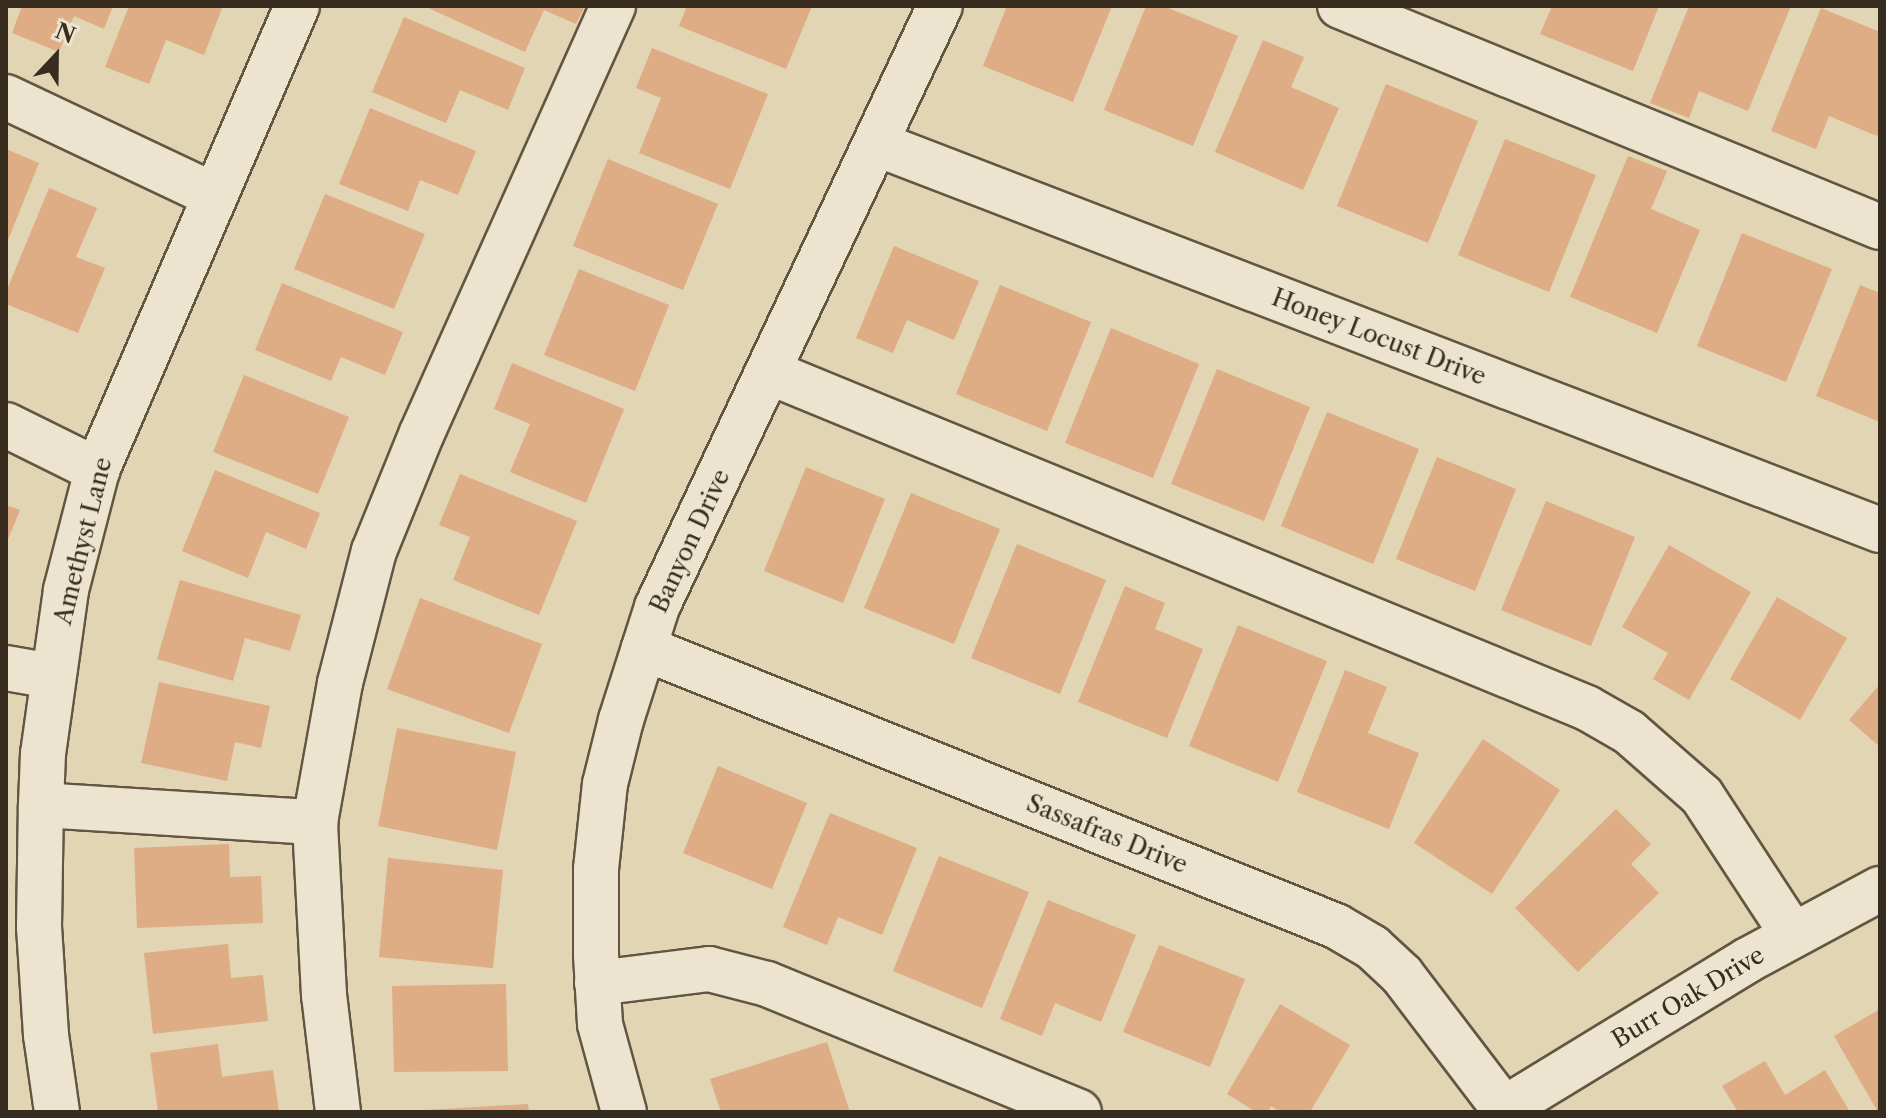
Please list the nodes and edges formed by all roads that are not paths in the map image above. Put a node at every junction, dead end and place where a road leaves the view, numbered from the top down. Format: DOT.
graph roads {
  1 [pos="297,6"];
  2 [pos="613,6"];
  3 [pos="940,6"];
  4 [pos="1340,6"];
  5 [pos="6,97"];
  6 [pos="877,144"];
  7 [pos="215,196"];
  8 [pos="1880,227"];
  9 [pos="769,372"];
  10 [pos="6,425"];
  11 [pos="97,470"];
  12 [pos="1880,530"];
  13 [pos="644,648"];
  14 [pos="6,668"];
  15 [pos="52,676"];
  16 [pos="41,805"];
  17 [pos="315,822"];
  18 [pos="1880,889"];
  19 [pos="1793,935"];
  20 [pos="597,983"];
  21 [pos="1502,1110"];
  22 [pos="57,1112"];
  23 [pos="338,1112"];
  24 [pos="624,1112"];
  25 [pos="1079,1112"];
  1 -- 7 [label="street, Amethyst Lane"];
  2 -- 17 [label="street"];
  3 -- 6 [label="street, Banyon Drive"];
  4 -- 8 [label="street"];
  5 -- 7 [label="street"];
  6 -- 9 [label="street, Banyon Drive"];
  6 -- 12 [label="street, Honey Locust Drive"];
  7 -- 11 [label="street, Amethyst Lane"];
  9 -- 13 [label="street, Banyon Drive"];
  9 -- 19 [label="street"];
  10 -- 11 [label="street"];
  11 -- 15 [label="street, Amethyst Lane"];
  13 -- 20 [label="street, Banyon Drive"];
  13 -- 21 [label="street, Sassafras Drive"];
  14 -- 15 [label="street"];
  15 -- 16 [label="street, Amethyst Lane"];
  16 -- 17 [label="street"];
  16 -- 22 [label="street, Amethyst Lane"];
  17 -- 23 [label="street"];
  18 -- 19 [label="street, Burr Oak Drive"];
  19 -- 21 [label="street, Burr Oak Drive"];
  20 -- 24 [label="street, Banyon Drive"];
  20 -- 25 [label="street"];
}
